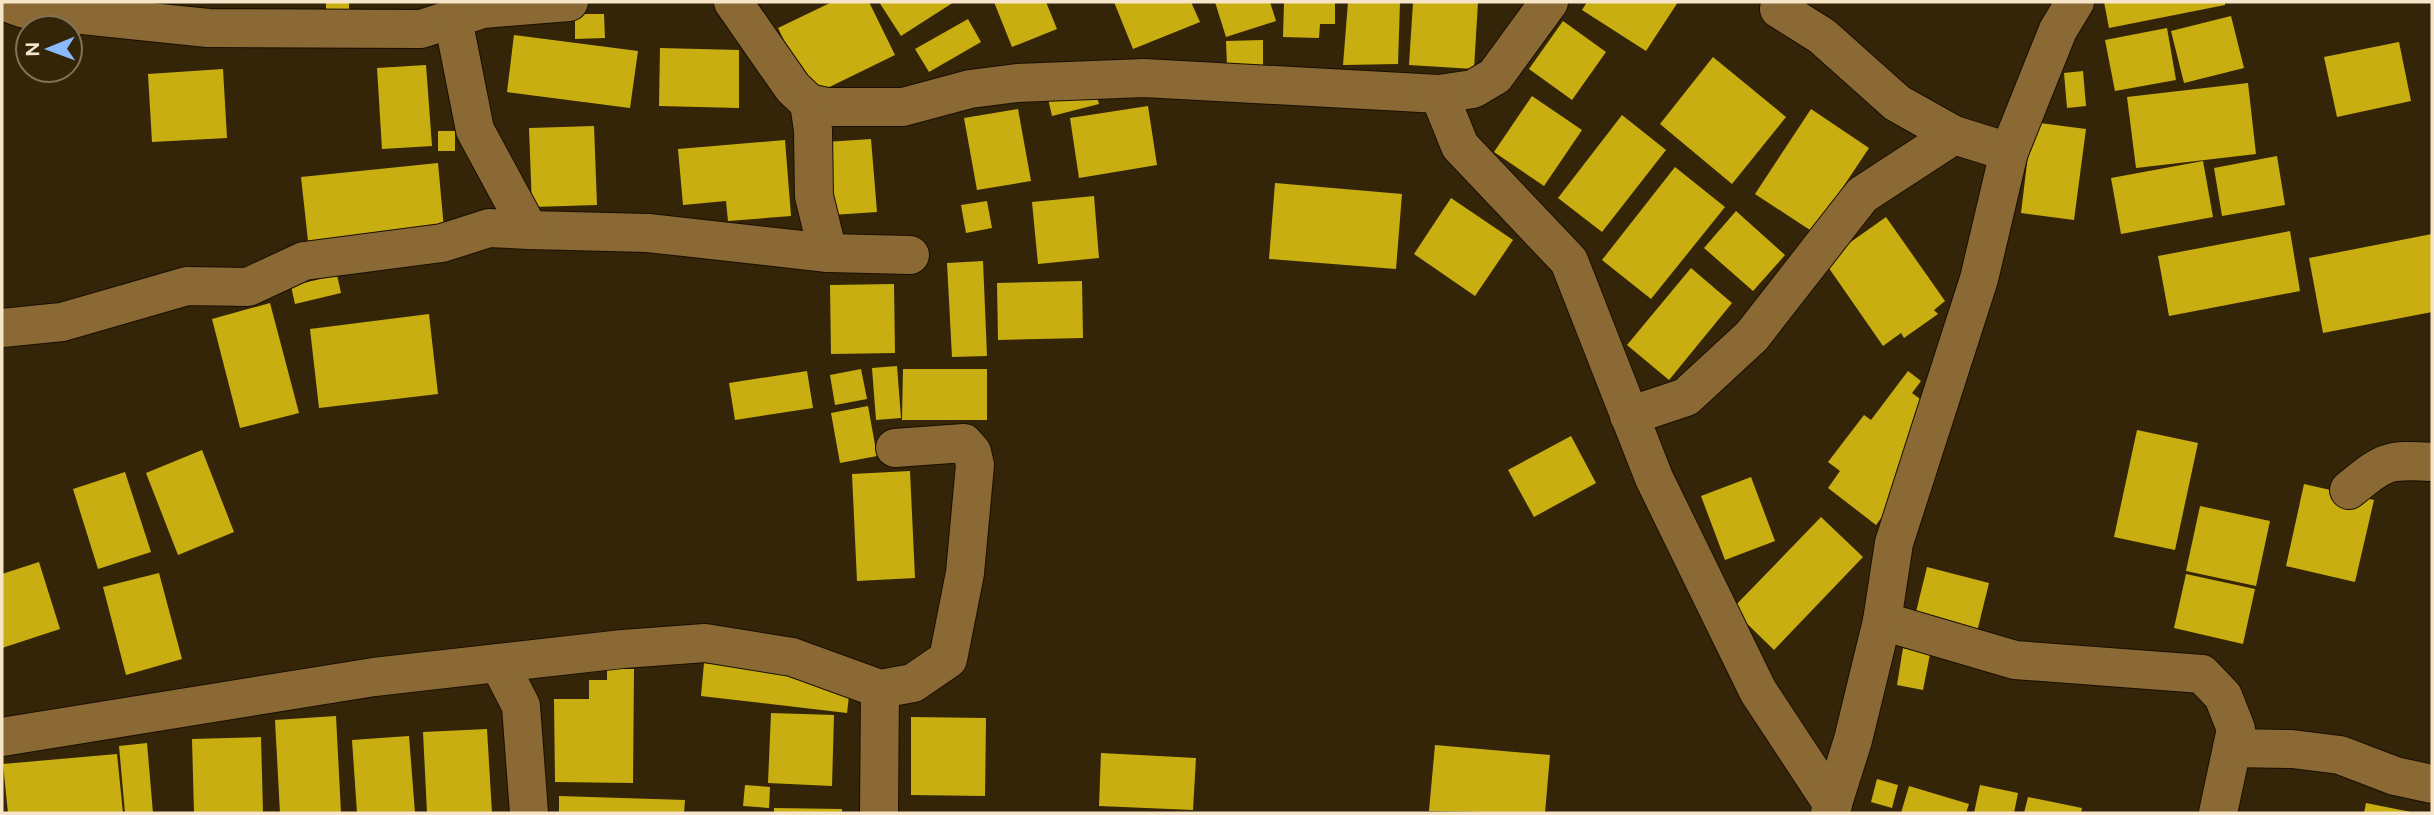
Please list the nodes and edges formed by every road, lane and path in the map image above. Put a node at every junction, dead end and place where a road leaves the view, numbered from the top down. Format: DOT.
graph roads {
  1 [pos="569,2"];
  2 [pos="737,2"];
  3 [pos="1549,2"];
  4 [pos="2075,2"];
  5 [pos="19,4"];
  6 [pos="1779,9"];
  7 [pos="453,19"];
  8 [pos="1440,94"];
  9 [pos="809,103"];
  10 [pos="1954,135"];
  11 [pos="2009,152"];
  12 [pos="529,230"];
  13 [pos="828,253"];
  14 [pos="910,255"];
  15 [pos="2,328"];
  16 [pos="1629,415"];
  17 [pos="895,448"];
  18 [pos="2432,462"];
  19 [pos="2349,490"];
  20 [pos="1882,621"];
  21 [pos="499,663"];
  22 [pos="880,690"];
  23 [pos="2,737"];
  24 [pos="2232,748"];
  25 [pos="2432,784"];
  26 [pos="1832,809"];
  27 [pos="529,813"];
  28 [pos="879,813"];
  29 [pos="2218,813"];
  1 -- 7 [label="street"];
  2 -- 9 [label="street"];
  3 -- 8 [label="street"];
  4 -- 11 [label="street"];
  5 -- 7 [label="street"];
  6 -- 10 [label="street"];
  7 -- 12 [label="street"];
  8 -- 9 [label="street"];
  8 -- 16 [label="street"];
  9 -- 13 [label="street"];
  10 -- 11 [label="street"];
  10 -- 16 [label="street"];
  11 -- 20 [label="street"];
  12 -- 13 [label="street"];
  12 -- 15 [label="street"];
  13 -- 14 [label="street"];
  16 -- 26 [label="street"];
  17 -- 22 [label="street"];
  18 -- 19 [label="street"];
  20 -- 24 [label="street"];
  20 -- 26 [label="street"];
  21 -- 22 [label="street"];
  21 -- 23 [label="street"];
  21 -- 27 [label="street"];
  22 -- 28 [label="street"];
  24 -- 25 [label="street"];
  24 -- 29 [label="street"];
}
